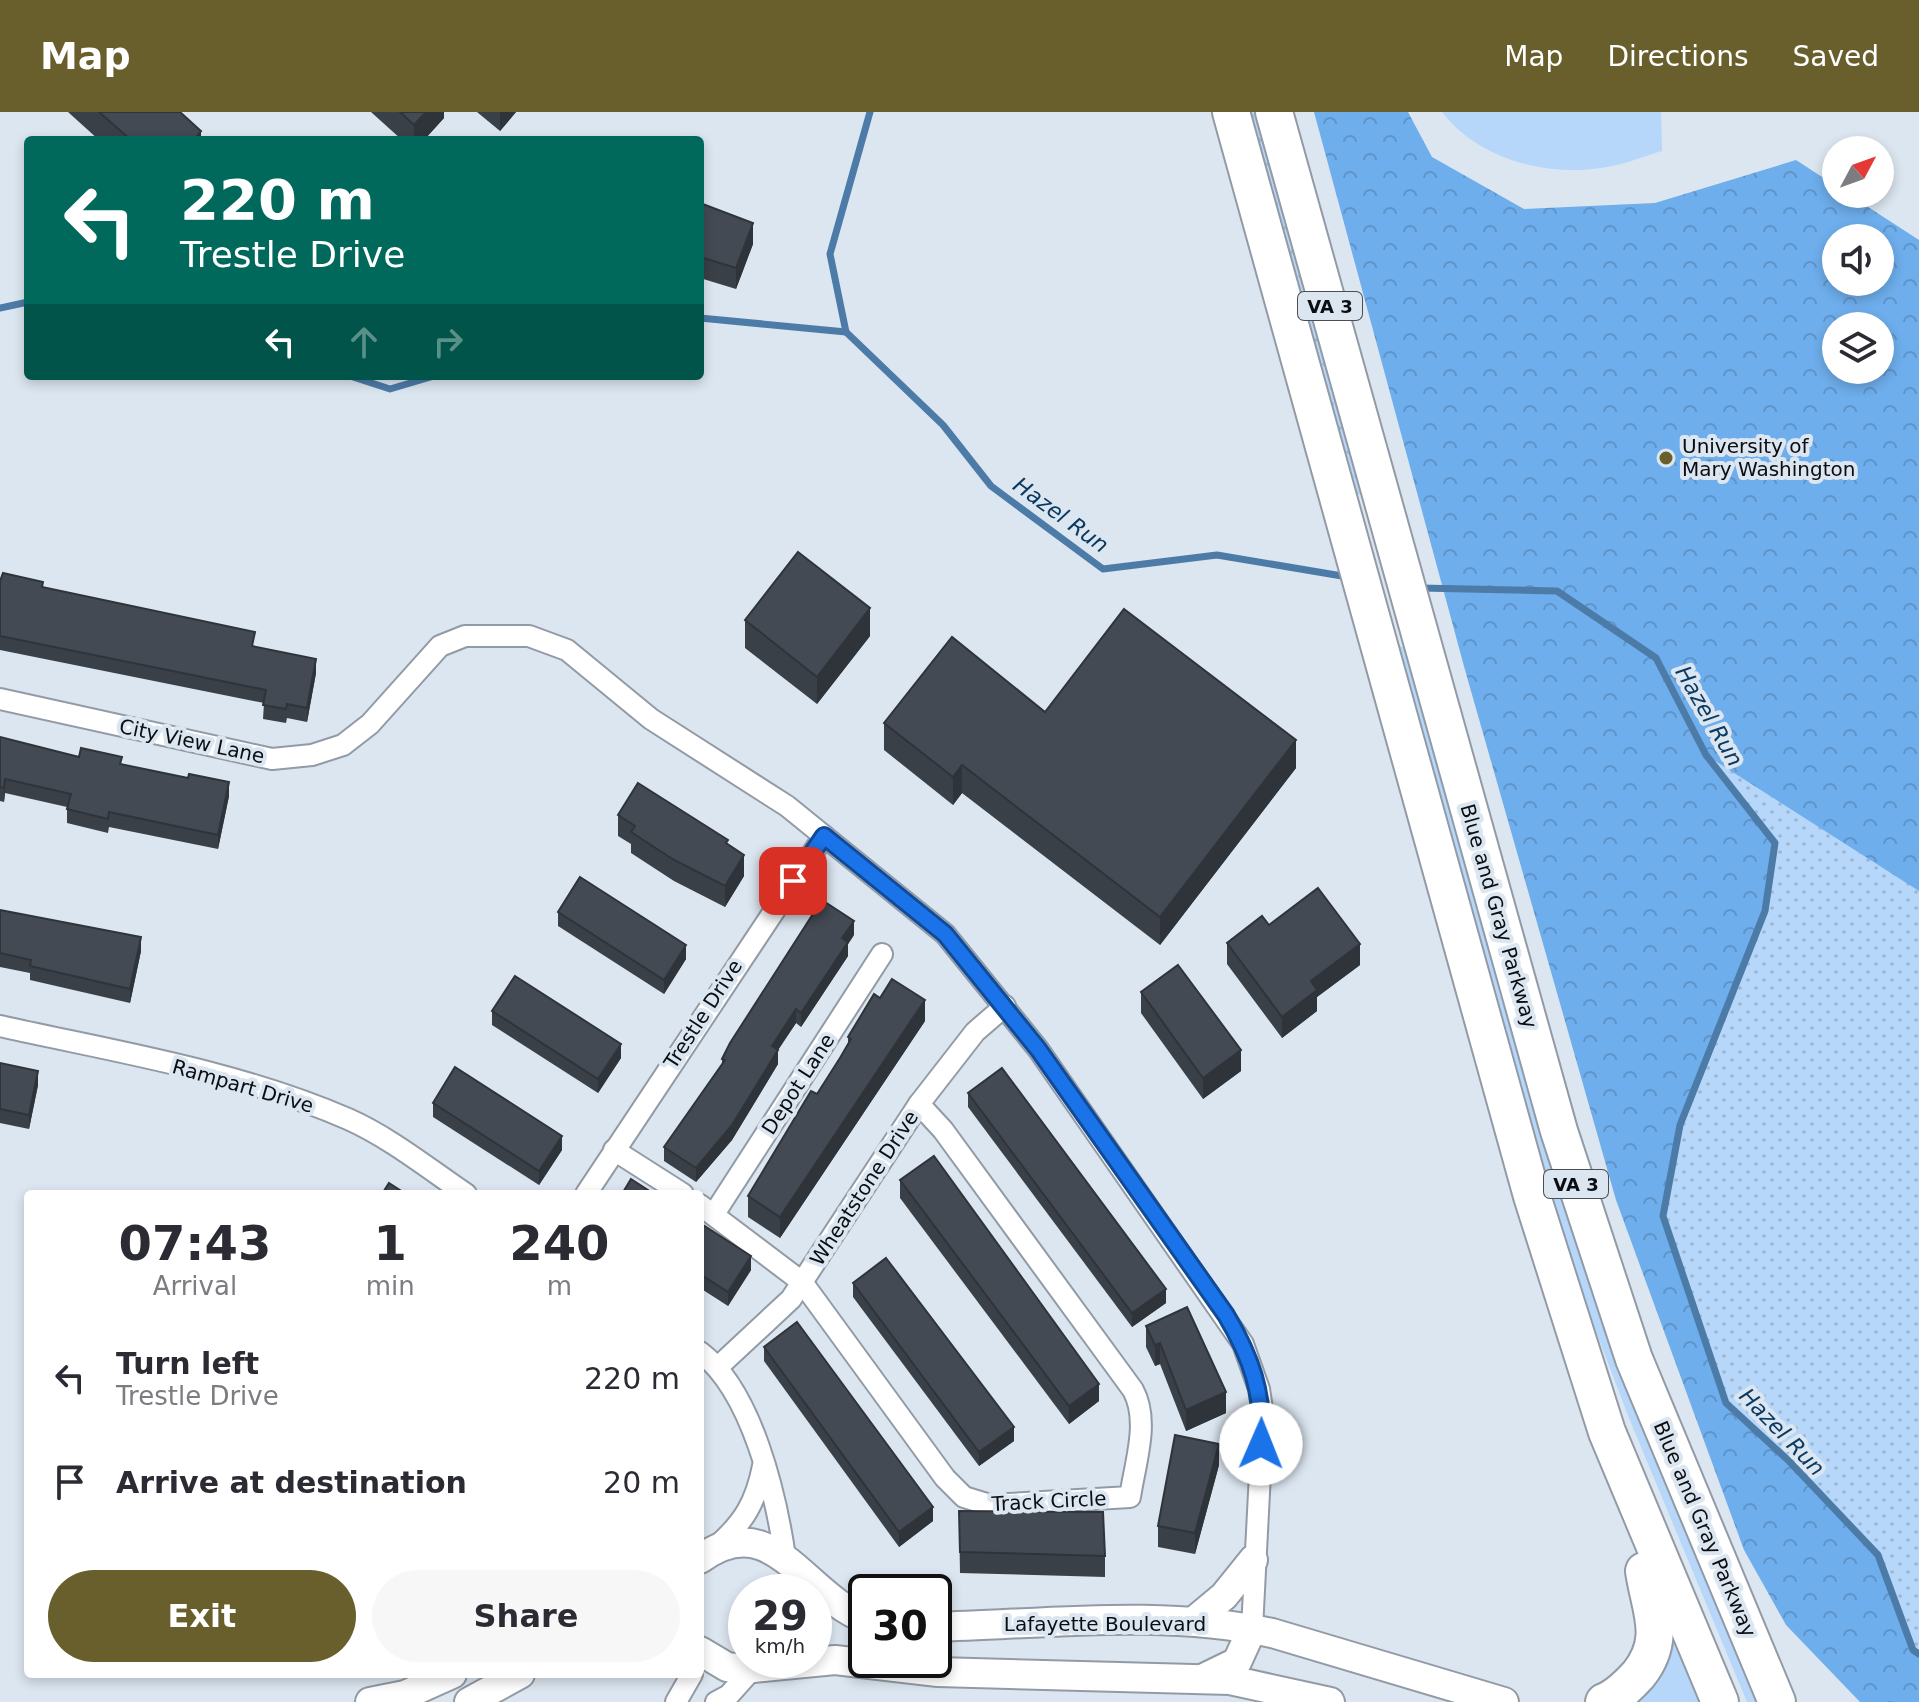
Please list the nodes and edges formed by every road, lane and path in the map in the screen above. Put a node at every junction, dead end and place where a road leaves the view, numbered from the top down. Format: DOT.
graph roads {
  1 [pos="1231,112"];
  2 [pos="1274,112"];
  3 [pos="0,699"];
  4 [pos="824,836"];
  5 [pos="882,954"];
  6 [pos="1005,1006"];
  7 [pos="0,1026"];
  8 [pos="919,1104"];
  9 [pos="614,1150"];
  10 [pos="460,1190"];
  11 [pos="589,1190"];
  12 [pos="677,1190"];
  13 [pos="707,1209"];
  14 [pos="802,1282"];
  15 [pos="704,1355"];
  16 [pos="719,1366"];
  17 [pos="763,1466"];
  18 [pos="1641,1517"];
  19 [pos="707,1554"];
  20 [pos="1253,1560"];
  21 [pos="796,1573"];
  22 [pos="848,1609"];
  23 [pos="1194,1621"];
  24 [pos="952,1627"];
  25 [pos="1252,1629"];
  26 [pos="832,1660"];
  27 [pos="704,1661"];
  28 [pos="728,1667"];
  29 [pos="443,1678"];
  30 [pos="513,1678"];
  31 [pos="689,1678"];
  32 [pos="748,1678"];
  33 [pos="1201,1679"];
  34 [pos="370,1702"];
  35 [pos="469,1702"];
  36 [pos="676,1702"];
  37 [pos="716,1702"];
  38 [pos="1330,1702"];
  39 [pos="1504,1702"];
  40 [pos="1604,1702"];
  41 [pos="1720,1702"];
  42 [pos="1777,1702"];
  1 -- 18 [label="highway, VA 3"];
  2 -- 42 [label="highway, Blue and Gray Parkway / VA 3"];
  3 -- 4 [label="street, City View Lane"];
  4 -- 6 [label="street"];
  4 -- 9 [label="street, Trestle Drive"];
  5 -- 13 [label="street, Depot Lane"];
  6 -- 8 [label="street, Wheatstone Drive"];
  6 -- 20 [label="street"];
  7 -- 10 [label="street, Rampart Drive"];
  8 -- 14 [label="street, Wheatstone Drive"];
  8 -- 14 [label="street, Track Circle"];
  9 -- 11 [label="street, Trestle Drive"];
  9 -- 12 [label="street"];
  13 -- 14 [label="street"];
  14 -- 16 [label="street, Wheatstone Drive"];
  15 -- 16 [label="street"];
  16 -- 17 [label="street"];
  17 -- 19 [label="street"];
  17 -- 21 [label="street"];
  18 -- 40 [label="highway"];
  18 -- 41 [label="highway, VA 3"];
  19 -- 21 [label="main road"];
  20 -- 23 [label="main road"];
  20 -- 25 [label="street"];
  21 -- 22 [label="main road"];
  23 -- 24 [label="main road, Lafayette Boulevard"];
  23 -- 25 [label="main road, Lafayette Boulevard"];
  25 -- 33 [label="main road"];
  25 -- 39 [label="main road, Lafayette Boulevard"];
  26 -- 33 [label="main road"];
  27 -- 28 [label="main road"];
  29 -- 34 [label="main road"];
  30 -- 35 [label="main road"];
  31 -- 36 [label="street"];
  32 -- 37 [label="street"];
  33 -- 38 [label="main road"];
}
